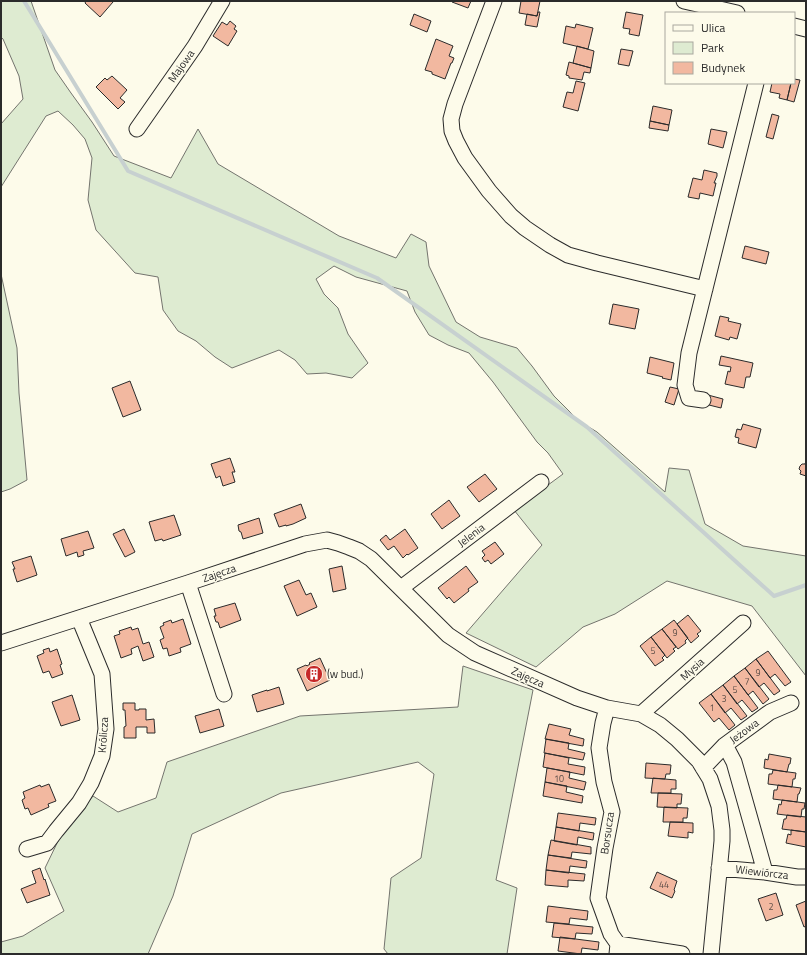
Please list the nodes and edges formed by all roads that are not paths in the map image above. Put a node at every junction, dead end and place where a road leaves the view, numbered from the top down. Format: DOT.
graph roads {
  1 [pos="222,1"];
  2 [pos="494,1"];
  3 [pos="684,1"];
  4 [pos="733,12"];
  5 [pos="795,26"];
  6 [pos="806,29"];
  7 [pos="756,84"];
  8 [pos="137,129"];
  9 [pos="705,289"];
  10 [pos="703,400"];
  11 [pos="541,482"];
  12 [pos="188,583"];
  13 [pos="401,588"];
  14 [pos="79,618"];
  15 [pos="743,623"];
  16 [pos="1,643"];
  17 [pos="224,694"];
  18 [pos="791,703"];
  19 [pos="607,708"];
  20 [pos="641,714"];
  21 [pos="724,745"];
  22 [pos="703,768"];
  23 [pos="27,849"];
  24 [pos="719,868"];
  25 [pos="765,872"];
  26 [pos="806,877"];
  27 [pos="618,949"];
  28 [pos="682,954"];
  29 [pos="711,954"];
  1 -- 8 [label="street, Majowa"];
  2 -- 9 [label="street"];
  3 -- 4 [label="street"];
  5 -- 6 [label="street"];
  7 -- 9 [label="street"];
  9 -- 10 [label="street"];
  11 -- 13 [label="street, Jelenia"];
  12 -- 13 [label="street, Zajęcza"];
  12 -- 14 [label="street, Zajęcza"];
  12 -- 17 [label="street, Zajęcza"];
  13 -- 19 [label="street, Zajęcza"];
  14 -- 16 [label="street, Zajęcza"];
  14 -- 23 [label="street, Królicza"];
  15 -- 20 [label="street, Mysia"];
  18 -- 21 [label="street, Jeżowa"];
  19 -- 20 [label="street, Zajęcza"];
  19 -- 27 [label="street, Borsucza"];
  20 -- 22 [label="street, Zajęcza"];
  21 -- 22 [label="street, Jeżowa"];
  21 -- 25 [label="street"];
  22 -- 24 [label="street, Zajęcza"];
  24 -- 25 [label="street, Wiewiórcza"];
  24 -- 29 [label="street, Zajęcza"];
  25 -- 26 [label="street, Wiewiórcza"];
  27 -- 28 [label="street"];
}
